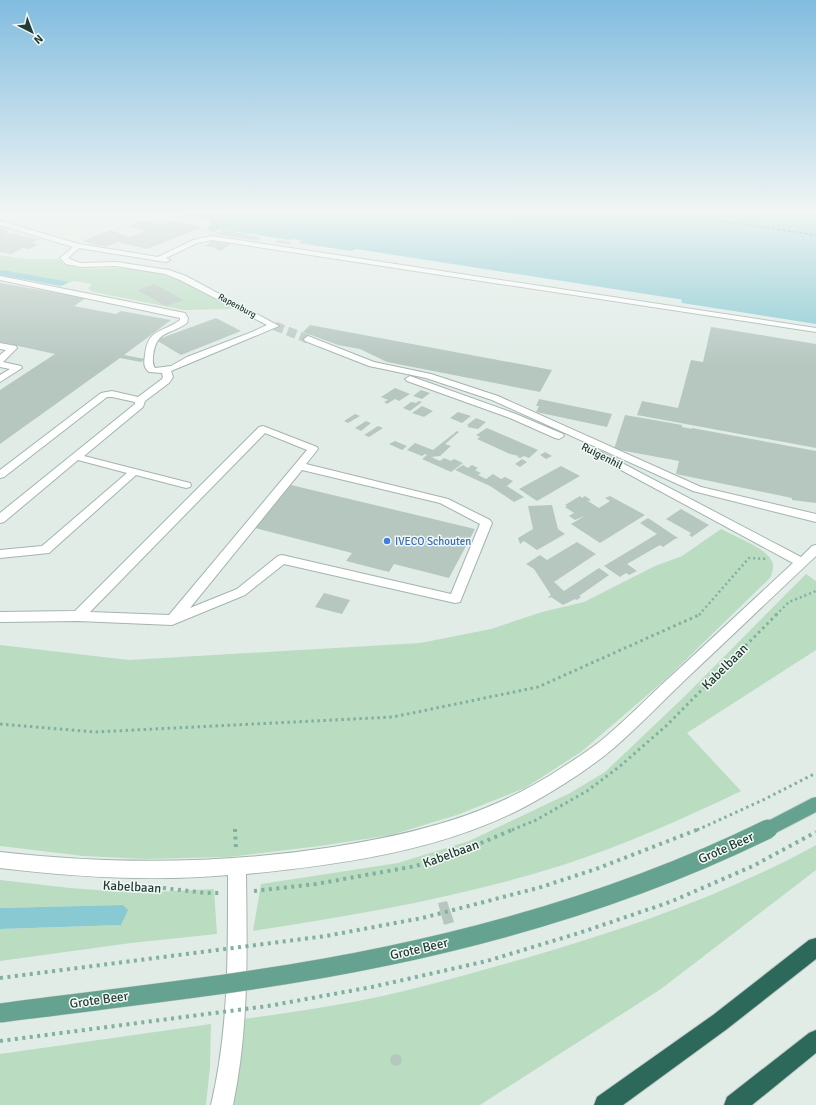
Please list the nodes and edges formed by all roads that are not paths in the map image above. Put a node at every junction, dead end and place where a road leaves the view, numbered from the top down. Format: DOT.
graph roads {
  1 [pos="71,263"];
  2 [pos="373,263"];
  3 [pos="0,278"];
  4 [pos="816,330"];
  5 [pos="308,339"];
  6 [pos="0,346"];
  7 [pos="0,360"];
  8 [pos="0,364"];
  9 [pos="372,364"];
  10 [pos="166,370"];
  11 [pos="0,379"];
  12 [pos="140,400"];
  13 [pos="77,456"];
  14 [pos="299,466"];
  15 [pos="134,472"];
  16 [pos="0,476"];
  17 [pos="186,485"];
  18 [pos="816,518"];
  19 [pos="0,519"];
  20 [pos="816,549"];
  21 [pos="0,554"];
  22 [pos="802,562"];
  23 [pos="78,616"];
  24 [pos="0,617"];
  25 [pos="172,620"];
  26 [pos="816,804"];
  27 [pos="0,860"];
  28 [pos="237,868"];
  29 [pos="816,947"];
  30 [pos="0,1013"];
  31 [pos="816,1040"];
  32 [pos="222,1105"];
  33 [pos="606,1105"];
  34 [pos="735,1105"];
  1 -- 10 [label="street, Rapenburg"];
  2 -- 4 [label="street"];
  3 -- 10 [label="street"];
  5 -- 9 [label="street"];
  6 -- 7 [label="street"];
  8 -- 11 [label="street"];
  9 -- 18 [label="street"];
  9 -- 22 [label="street, Ruigenhil"];
  10 -- 12 [label="street"];
  12 -- 13 [label="street"];
  12 -- 16 [label="street"];
  13 -- 15 [label="street"];
  13 -- 19 [label="street"];
  14 -- 23 [label="street"];
  14 -- 25 [label="street"];
  14 -- 25 [label="street"];
  15 -- 17 [label="street"];
  15 -- 21 [label="street"];
  20 -- 22 [label="street, Kabelbaan"];
  22 -- 28 [label="street, Kabelbaan"];
  23 -- 24 [label="street"];
  23 -- 25 [label="street"];
  26 -- 30 [label="main road, Grote Beer, bridge"];
  27 -- 28 [label="street, Kabelbaan"];
  28 -- 32 [label="street"];
  29 -- 33 [label="highway"];
  31 -- 34 [label="highway"];
}
